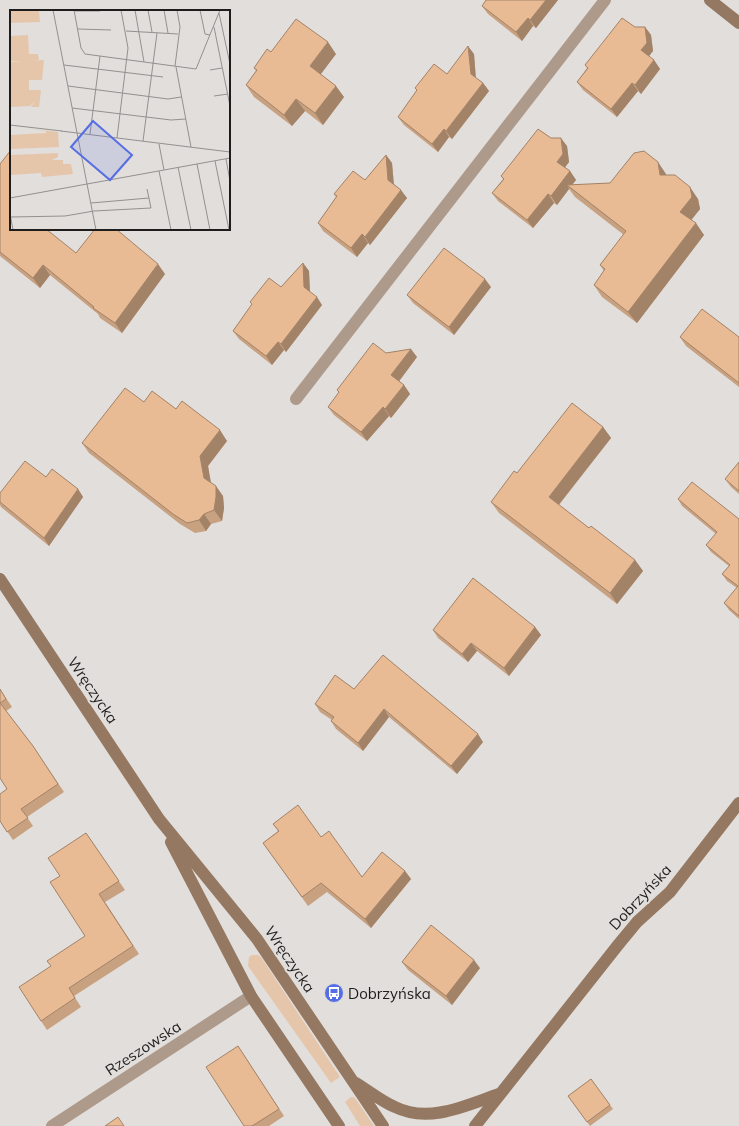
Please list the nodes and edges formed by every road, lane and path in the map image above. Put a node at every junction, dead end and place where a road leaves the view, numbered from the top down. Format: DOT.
graph roads {
  1 [pos="605,0"];
  2 [pos="710,0"];
  3 [pos="739,23"];
  4 [pos="296,399"];
  5 [pos="0,579"];
  6 [pos="739,803"];
  7 [pos="159,820"];
  8 [pos="251,996"];
  9 [pos="352,1081"];
  10 [pos="499,1094"];
  11 [pos="52,1126"];
  12 [pos="339,1126"];
  13 [pos="383,1126"];
  14 [pos="475,1126"];
  1 -- 4 [label="street"];
  2 -- 3 [label="main road"];
  5 -- 7 [label="main road, Wręczycka"];
  6 -- 10 [label="main road, Dobrzyńska"];
  7 -- 8 [label="main road, Wręczycka"];
  7 -- 9 [label="main road, Wręczycka"];
  8 -- 11 [label="street, Rzeszowska"];
  8 -- 12 [label="main road, Wręczycka"];
  9 -- 10 [label="main road"];
  9 -- 13 [label="main road, Wręczycka"];
  10 -- 14 [label="main road, Dobrzyńska"];
}
